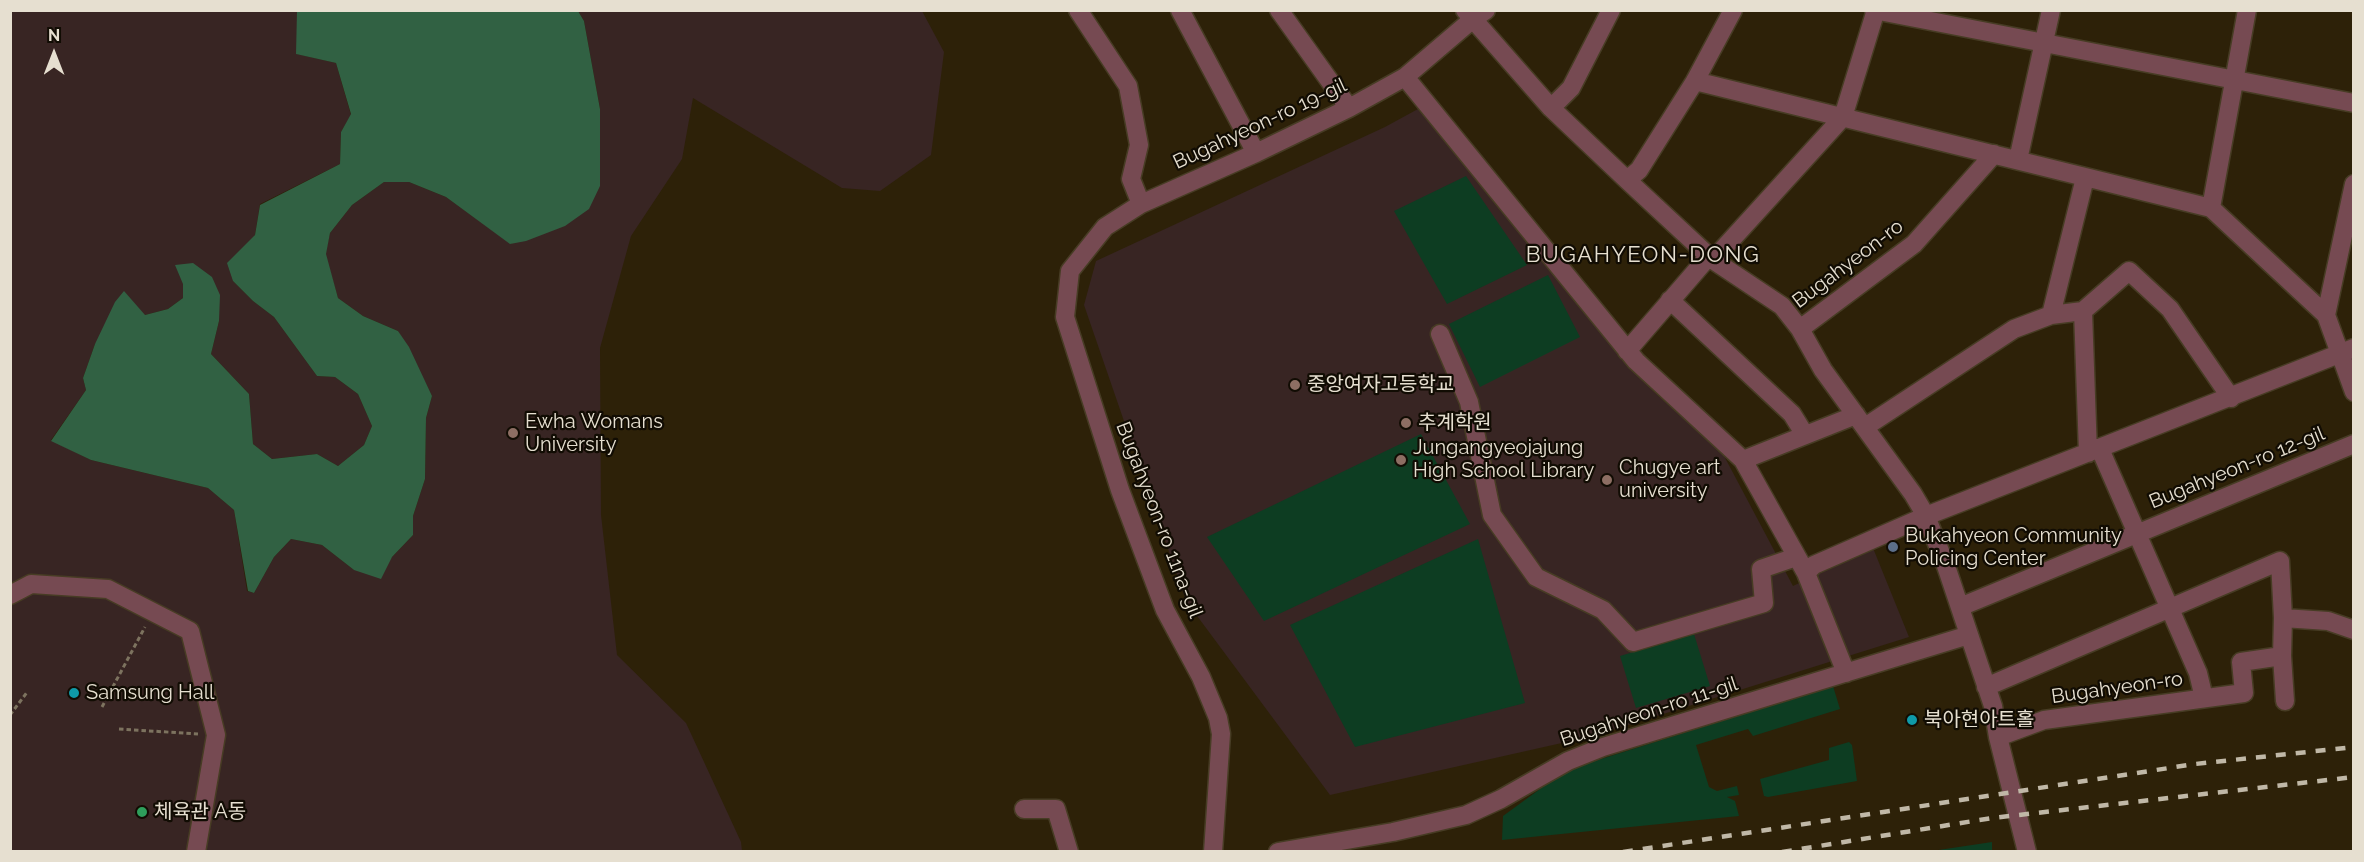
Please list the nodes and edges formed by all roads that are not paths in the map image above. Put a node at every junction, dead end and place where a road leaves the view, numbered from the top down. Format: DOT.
graph roads {
  1 [pos="1078,10"];
  2 [pos="1180,10"];
  3 [pos="1279,10"];
  4 [pos="1611,10"];
  5 [pos="1733,10"];
  6 [pos="2051,10"];
  7 [pos="2247,10"];
  8 [pos="1875,11"];
  9 [pos="1475,13"];
  10 [pos="2044,43"];
  11 [pos="1405,77"];
  12 [pos="2235,80"];
  13 [pos="1695,81"];
  14 [pos="2354,104"];
  15 [pos="1349,108"];
  16 [pos="1551,108"];
  17 [pos="1843,117"];
  18 [pos="1256,153"];
  19 [pos="1994,154"];
  20 [pos="2018,160"];
  21 [pos="2085,178"];
  22 [pos="1627,180"];
  23 [pos="2354,184"];
  24 [pos="1141,204"];
  25 [pos="2211,208"];
  26 [pos="1711,258"];
  27 [pos="1070,272"];
  28 [pos="1670,300"];
  29 [pos="2083,311"];
  30 [pos="2051,315"];
  31 [pos="2326,315"];
  32 [pos="1800,329"];
  33 [pos="1440,334"];
  34 [pos="1628,351"];
  35 [pos="2346,351"];
  36 [pos="2354,392"];
  37 [pos="2231,398"];
  38 [pos="1861,421"];
  39 [pos="1805,435"];
  40 [pos="2354,444"];
  41 [pos="2094,451"];
  42 [pos="1743,460"];
  43 [pos="1926,516"];
  44 [pos="2138,533"];
  45 [pos="1796,557"];
  46 [pos="1806,573"];
  47 [pos="10,595"];
  48 [pos="1960,607"];
  49 [pos="2169,609"];
  50 [pos="2283,618"];
  51 [pos="2354,630"];
  52 [pos="1969,635"];
  53 [pos="2282,656"];
  54 [pos="1846,673"];
  55 [pos="1986,687"];
  56 [pos="2204,698"];
  57 [pos="2285,701"];
  58 [pos="1998,737"];
  59 [pos="1024,809"];
  60 [pos="196,852"];
  61 [pos="1069,852"];
  62 [pos="1213,852"];
  63 [pos="1278,852"];
  64 [pos="2028,852"];
  1 -- 24 [label="street"];
  2 -- 18 [label="street"];
  3 -- 15 [label="street"];
  4 -- 16 [label="street"];
  5 -- 13 [label="street"];
  6 -- 10 [label="street"];
  7 -- 12 [label="street"];
  8 -- 10 [label="street"];
  8 -- 17 [label="street"];
  9 -- 11 [label="street, Bugahyeon-ro 19-gil"];
  9 -- 16 [label="street, Bugahyeon-ro"];
  10 -- 12 [label="street"];
  10 -- 20 [label="street"];
  11 -- 15 [label="street, Bugahyeon-ro 19-gil"];
  11 -- 34 [label="street"];
  12 -- 14 [label="street"];
  12 -- 25 [label="street"];
  13 -- 17 [label="street"];
  13 -- 22 [label="street"];
  15 -- 18 [label="street, Bugahyeon-ro 19-gil"];
  16 -- 22 [label="street, Bugahyeon-ro"];
  17 -- 19 [label="street"];
  17 -- 26 [label="street"];
  18 -- 24 [label="street, Bugahyeon-ro 19-gil"];
  19 -- 20 [label="street"];
  19 -- 32 [label="street, Bugahyeon-ro"];
  20 -- 21 [label="street"];
  21 -- 25 [label="street"];
  21 -- 30 [label="street"];
  22 -- 26 [label="street, Bugahyeon-ro"];
  23 -- 31 [label="street"];
  24 -- 27 [label="street, Bugahyeon-ro 19-gil"];
  25 -- 31 [label="street"];
  26 -- 28 [label="street"];
  26 -- 32 [label="street, Bugahyeon-ro"];
  27 -- 62 [label="street, Bugahyeon-ro 11na-gil"];
  28 -- 34 [label="street"];
  28 -- 39 [label="street"];
  29 -- 30 [label="street"];
  29 -- 37 [label="street"];
  29 -- 41 [label="street"];
  30 -- 38 [label="street"];
  31 -- 35 [label="street"];
  32 -- 38 [label="street, Bugahyeon-ro"];
  33 -- 45 [label="street"];
  34 -- 42 [label="street"];
  35 -- 36 [label="street"];
  35 -- 37 [label="street"];
  37 -- 41 [label="street"];
  38 -- 39 [label="street"];
  38 -- 43 [label="street, Bugahyeon-ro"];
  39 -- 42 [label="street"];
  40 -- 44 [label="street, Bugahyeon-ro 12-gil"];
  41 -- 43 [label="street"];
  41 -- 44 [label="street"];
  42 -- 45 [label="street"];
  43 -- 46 [label="street"];
  43 -- 48 [label="street, Bugahyeon-ro"];
  44 -- 48 [label="street, Bugahyeon-ro 12-gil"];
  44 -- 49 [label="street, Bugahyeon-ro 12-gil"];
  45 -- 46 [label="street"];
  46 -- 54 [label="street"];
  47 -- 60 [label="street"];
  48 -- 52 [label="street, Bugahyeon-ro"];
  49 -- 50 [label="street"];
  49 -- 55 [label="street"];
  49 -- 56 [label="street, Bugahyeon-ro 12-gil"];
  50 -- 51 [label="street"];
  50 -- 53 [label="street"];
  52 -- 54 [label="street, Bugahyeon-ro 11-gil"];
  52 -- 55 [label="street, Bugahyeon-ro"];
  53 -- 56 [label="street, Bugahyeon-ro"];
  53 -- 57 [label="street"];
  54 -- 63 [label="street, Bugahyeon-ro 11-gil"];
  55 -- 58 [label="street, Bugahyeon-ro"];
  56 -- 58 [label="street, Bugahyeon-ro"];
  58 -- 64 [label="street, Bugahyeon-ro"];
  59 -- 61 [label="street"];
}
